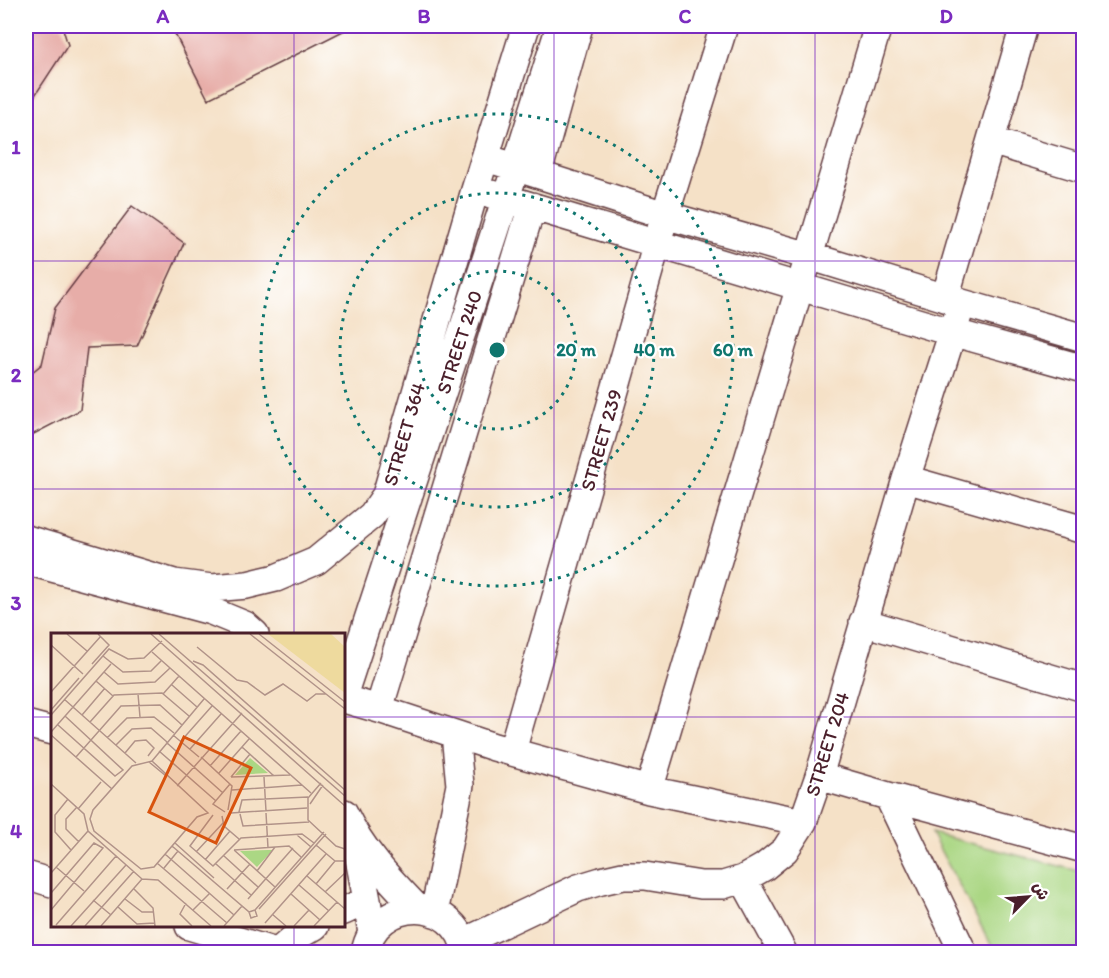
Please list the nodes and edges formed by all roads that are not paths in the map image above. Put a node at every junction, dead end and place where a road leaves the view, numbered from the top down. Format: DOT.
graph roads {
  1 [pos="526,26"];
  2 [pos="560,26"];
  3 [pos="579,26"];
  4 [pos="724,26"];
  5 [pos="878,26"];
  6 [pos="1024,26"];
  7 [pos="991,141"];
  8 [pos="485,158"];
  9 [pos="1083,169"];
  10 [pos="527,170"];
  11 [pos="475,190"];
  12 [pos="519,202"];
  13 [pos="666,215"];
  14 [pos="657,245"];
  15 [pos="809,256"];
  16 [pos="799,287"];
  17 [pos="954,301"];
  18 [pos="952,332"];
  19 [pos="1083,338"];
  20 [pos="1083,369"];
  21 [pos="906,479"];
  22 [pos="1083,530"];
  23 [pos="26,539"];
  24 [pos="26,561"];
  25 [pos="863,622"];
  26 [pos="250,630"];
  27 [pos="1083,688"];
  28 [pos="345,690"];
  29 [pos="345,699"];
  30 [pos="380,709"];
  31 [pos="26,724"];
  32 [pos="51,731"];
  33 [pos="455,734"];
  34 [pos="512,751"];
  35 [pos="819,776"];
  36 [pos="649,790"];
  37 [pos="888,796"];
  38 [pos="803,822"];
  39 [pos="348,823"];
  40 [pos="1083,849"];
  41 [pos="26,875"];
  42 [pos="743,879"];
  43 [pos="51,883"];
  44 [pos="355,906"];
  45 [pos="426,911"];
  46 [pos="192,927"];
  47 [pos="313,927"];
  48 [pos="368,943"];
  49 [pos="465,947"];
  50 [pos="277,952"];
  51 [pos="783,952"];
  52 [pos="963,952"];
  1 -- 8 [label="street, STREET 364"];
  2 -- 10 [label="street, STREET 240"];
  3 -- 10 [label="street"];
  4 -- 13 [label="street, STREET 239"];
  5 -- 15 [label="street"];
  6 -- 7 [label="street, STREET 204"];
  7 -- 9 [label="street"];
  7 -- 17 [label="street, STREET 204"];
  8 -- 10 [label="street"];
  8 -- 11 [label="street, STREET 364"];
  10 -- 12 [label="street, STREET 240"];
  10 -- 13 [label="street"];
  11 -- 12 [label="street"];
  11 -- 23 [label="street, STREET 364"];
  12 -- 14 [label="street"];
  12 -- 28 [label="street, STREET 240"];
  12 -- 30 [label="street"];
  13 -- 14 [label="street, STREET 239"];
  13 -- 15 [label="street"];
  14 -- 16 [label="street"];
  14 -- 34 [label="street, STREET 239"];
  15 -- 16 [label="street"];
  15 -- 17 [label="street"];
  16 -- 18 [label="street"];
  16 -- 36 [label="street"];
  17 -- 18 [label="street, STREET 204"];
  17 -- 19 [label="street"];
  18 -- 20 [label="street"];
  18 -- 21 [label="street, STREET 204"];
  21 -- 22 [label="street"];
  21 -- 25 [label="street, STREET 204"];
  24 -- 26 [label="street"];
  25 -- 27 [label="street"];
  25 -- 35 [label="street, STREET 204"];
  29 -- 30 [label="street"];
  30 -- 33 [label="street"];
  31 -- 32 [label="street"];
  33 -- 34 [label="street"];
  33 -- 45 [label="street"];
  34 -- 36 [label="street"];
  35 -- 37 [label="street"];
  35 -- 38 [label="street, STREET 204"];
  36 -- 38 [label="street"];
  37 -- 40 [label="street"];
  37 -- 52 [label="street"];
  38 -- 42 [label="street, STREET 204"];
  39 -- 44 [label="street"];
  39 -- 45 [label="street"];
  41 -- 43 [label="street"];
  42 -- 49 [label="street, STREET 204"];
  42 -- 51 [label="street"];
  44 -- 48 [label="street"];
  45 -- 48 [label="street"];
  45 -- 49 [label="street"];
  46 -- 50 [label="street"];
  47 -- 50 [label="street"];
}
